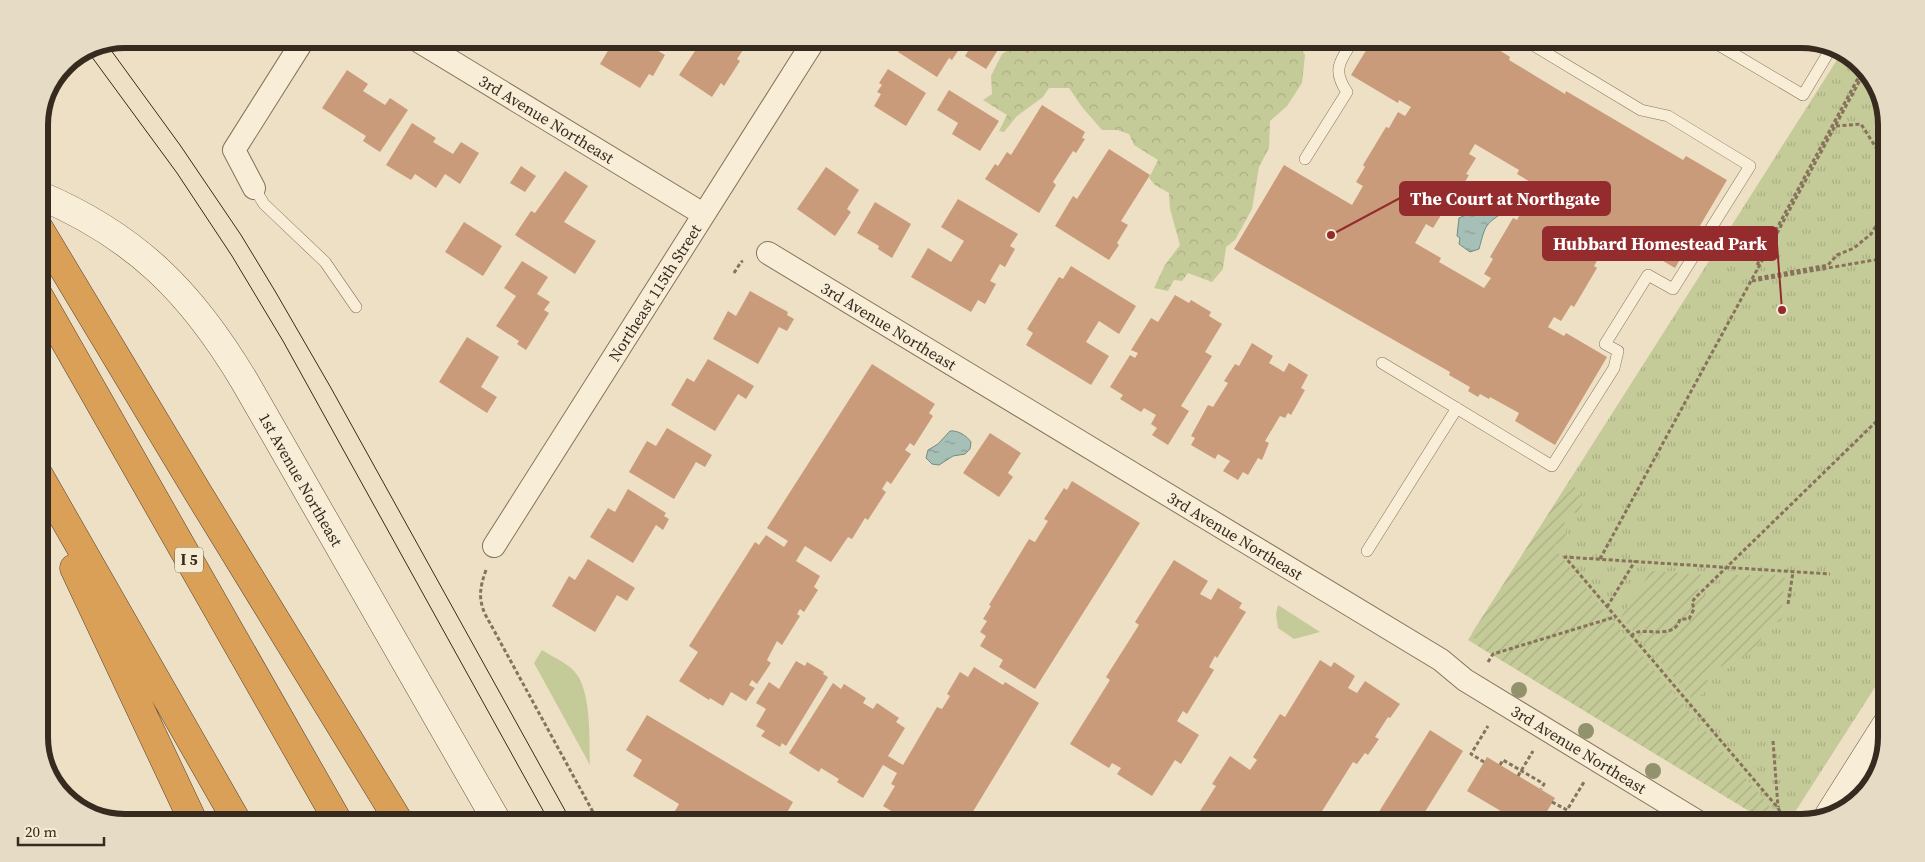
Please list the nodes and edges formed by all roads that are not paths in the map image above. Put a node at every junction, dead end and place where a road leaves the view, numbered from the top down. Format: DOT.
graph roads {
  1 [pos="298,48"];
  2 [pos="430,48"];
  3 [pos="809,48"];
  4 [pos="1349,48"];
  5 [pos="1538,48"];
  6 [pos="1724,48"];
  7 [pos="1828,53"];
  8 [pos="1305,159"];
  9 [pos="254,188"];
  10 [pos="48,199"];
  11 [pos="703,214"];
  12 [pos="48,243"];
  13 [pos="768,253"];
  14 [pos="356,308"];
  15 [pos="48,312"];
  16 [pos="1382,363"];
  17 [pos="1457,408"];
  18 [pos="48,491"];
  19 [pos="48,514"];
  20 [pos="494,546"];
  21 [pos="1367,551"];
  22 [pos="1878,738"];
  23 [pos="1834,807"];
  24 [pos="190,814"];
  25 [pos="233,814"];
  26 [pos="334,814"];
  27 [pos="394,814"];
  28 [pos="493,814"];
  29 [pos="1685,814"];
  1 -- 9 [label="street"];
  2 -- 11 [label="street, 3rd Avenue Northeast"];
  3 -- 11 [label="street, Northeast 115th Street"];
  4 -- 8 [label="lane"];
  5 -- 17 [label="lane"];
  6 -- 7 [label="lane"];
  9 -- 14 [label="lane"];
  10 -- 28 [label="street, 1st Avenue Northeast"];
  11 -- 20 [label="street, Northeast 115th Street"];
  12 -- 27 [label="highway"];
  13 -- 29 [label="street, 3rd Avenue Northeast"];
  15 -- 26 [label="highway, I 5"];
  16 -- 17 [label="lane"];
  17 -- 21 [label="lane"];
  18 -- 25 [label="highway"];
  19 -- 24 [label="highway"];
  22 -- 23 [label="street"];
}
